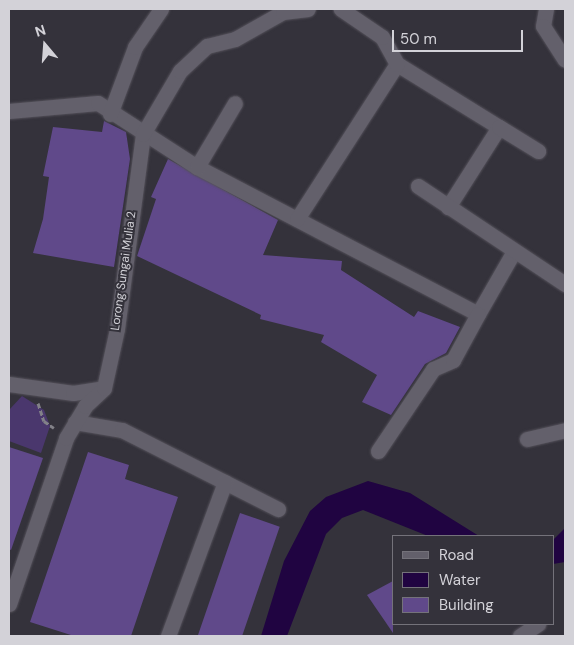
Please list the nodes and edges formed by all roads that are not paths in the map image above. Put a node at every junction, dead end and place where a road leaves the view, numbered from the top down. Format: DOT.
graph roads {
  1 [pos="161,9"];
  2 [pos="308,9"];
  3 [pos="341,9"];
  4 [pos="546,9"];
  5 [pos="271,13"];
  6 [pos="565,60"];
  7 [pos="397,64"];
  8 [pos="234,103"];
  9 [pos="9,111"];
  10 [pos="110,114"];
  11 [pos="500,127"];
  12 [pos="143,134"];
  13 [pos="538,151"];
  14 [pos="197,167"];
  15 [pos="418,186"];
  16 [pos="448,207"];
  17 [pos="297,219"];
  18 [pos="513,253"];
  19 [pos="565,284"];
  20 [pos="478,314"];
  21 [pos="9,384"];
  22 [pos="104,388"];
  23 [pos="75,422"];
  24 [pos="565,430"];
  25 [pos="527,439"];
  26 [pos="378,451"];
  27 [pos="225,482"];
  28 [pos="278,509"];
  29 [pos="9,604"];
  30 [pos="536,625"];
  31 [pos="168,636"];
  32 [pos="520,636"];
  1 -- 10 [label="street"];
  2 -- 5 [label="street, Lorong Sungai Mulia 2"];
  3 -- 7 [label="street"];
  4 -- 6 [label="street"];
  5 -- 12 [label="street, Lorong Sungai Mulia 2"];
  7 -- 11 [label="street"];
  7 -- 17 [label="street"];
  8 -- 14 [label="street"];
  9 -- 10 [label="street"];
  10 -- 12 [label="street"];
  11 -- 13 [label="street"];
  11 -- 16 [label="street"];
  12 -- 14 [label="street"];
  12 -- 22 [label="street, Lorong Sungai Mulia 2"];
  14 -- 17 [label="street"];
  15 -- 16 [label="street"];
  16 -- 18 [label="street"];
  17 -- 20 [label="street"];
  18 -- 19 [label="street"];
  18 -- 20 [label="street"];
  20 -- 26 [label="street"];
  21 -- 22 [label="street"];
  22 -- 23 [label="street"];
  23 -- 27 [label="street"];
  23 -- 29 [label="street"];
  24 -- 25 [label="street"];
  27 -- 28 [label="street"];
  27 -- 31 [label="street"];
  30 -- 32 [label="street"];
}
